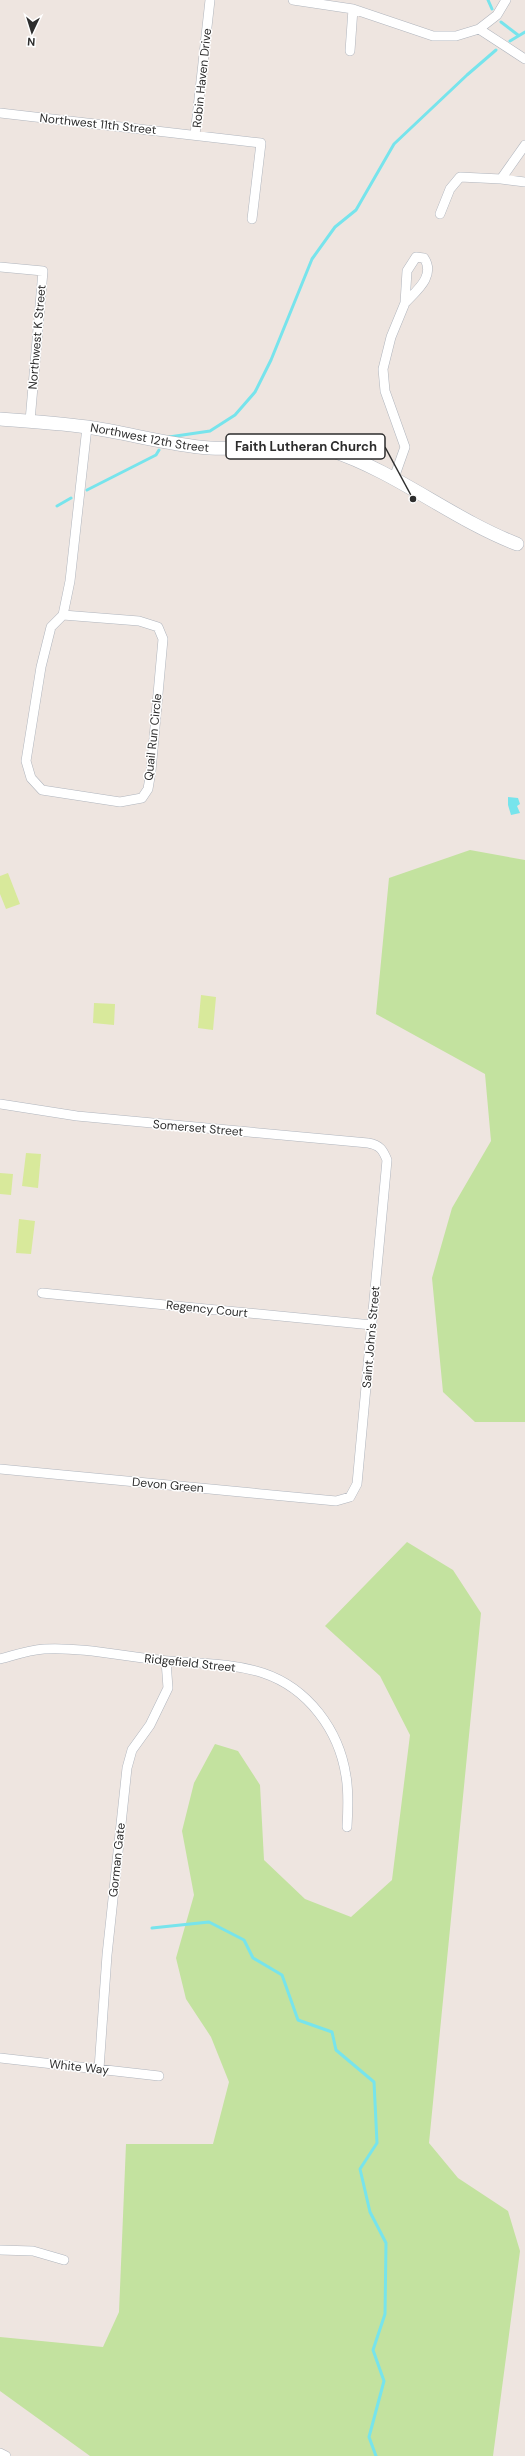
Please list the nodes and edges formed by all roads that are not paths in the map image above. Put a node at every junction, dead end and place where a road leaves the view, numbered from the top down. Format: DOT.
graph roads {
  1 [pos="210,0"];
  2 [pos="293,0"];
  3 [pos="506,0"];
  4 [pos="353,9"];
  5 [pos="479,28"];
  6 [pos="350,51"];
  7 [pos="525,59"];
  8 [pos="0,113"];
  9 [pos="196,135"];
  10 [pos="525,146"];
  11 [pos="501,179"];
  12 [pos="525,182"];
  13 [pos="440,214"];
  14 [pos="252,219"];
  15 [pos="0,267"];
  16 [pos="405,303"];
  17 [pos="0,419"];
  18 [pos="30,421"];
  19 [pos="87,427"];
  20 [pos="394,478"];
  21 [pos="522,546"];
  22 [pos="63,615"];
  23 [pos="0,1104"];
  24 [pos="387,1160"];
  25 [pos="42,1293"];
  26 [pos="372,1325"];
  27 [pos="0,1469"];
  28 [pos="336,1501"];
  29 [pos="0,1659"];
  30 [pos="166,1661"];
  31 [pos="347,1827"];
  32 [pos="0,2058"];
  33 [pos="99,2069"];
  34 [pos="159,2076"];
  35 [pos="0,2250"];
  36 [pos="64,2260"];
  37 [pos="0,2453"];
  38 [pos="6,2456"];
  1 -- 9 [label="street, Robin Haven Drive"];
  2 -- 4 [label="street"];
  3 -- 5 [label="street"];
  4 -- 5 [label="street"];
  4 -- 6 [label="street"];
  5 -- 7 [label="street"];
  8 -- 9 [label="street, Northwest 11th Street"];
  9 -- 14 [label="street, Robin Haven Drive"];
  10 -- 11 [label="street"];
  11 -- 12 [label="street"];
  11 -- 13 [label="street"];
  15 -- 18 [label="street, Northwest K Street"];
  16 -- 20 [label="street"];
  17 -- 18 [label="street, Northwest 12th Street"];
  18 -- 19 [label="street, Northwest 12th Street"];
  19 -- 20 [label="street, Northwest 12th Street"];
  19 -- 22 [label="street, Quail Run Circle"];
  20 -- 21 [label="street, Northwest 12th Street"];
  22 -- 22 [label="street, Quail Run Circle"];
  23 -- 24 [label="street, Somerset Street"];
  24 -- 26 [label="street, Saint John's Street"];
  25 -- 26 [label="street, Regency Court"];
  26 -- 28 [label="street, Saint John's Street"];
  27 -- 28 [label="street, Devon Green"];
  29 -- 30 [label="street, Ridgefield Street"];
  30 -- 31 [label="street, Ridgefield Street"];
  30 -- 33 [label="street, Gorman Gate"];
  32 -- 33 [label="street, White Way"];
  33 -- 34 [label="street, White Way"];
  35 -- 36 [label="street"];
  37 -- 38 [label="street"];
}
